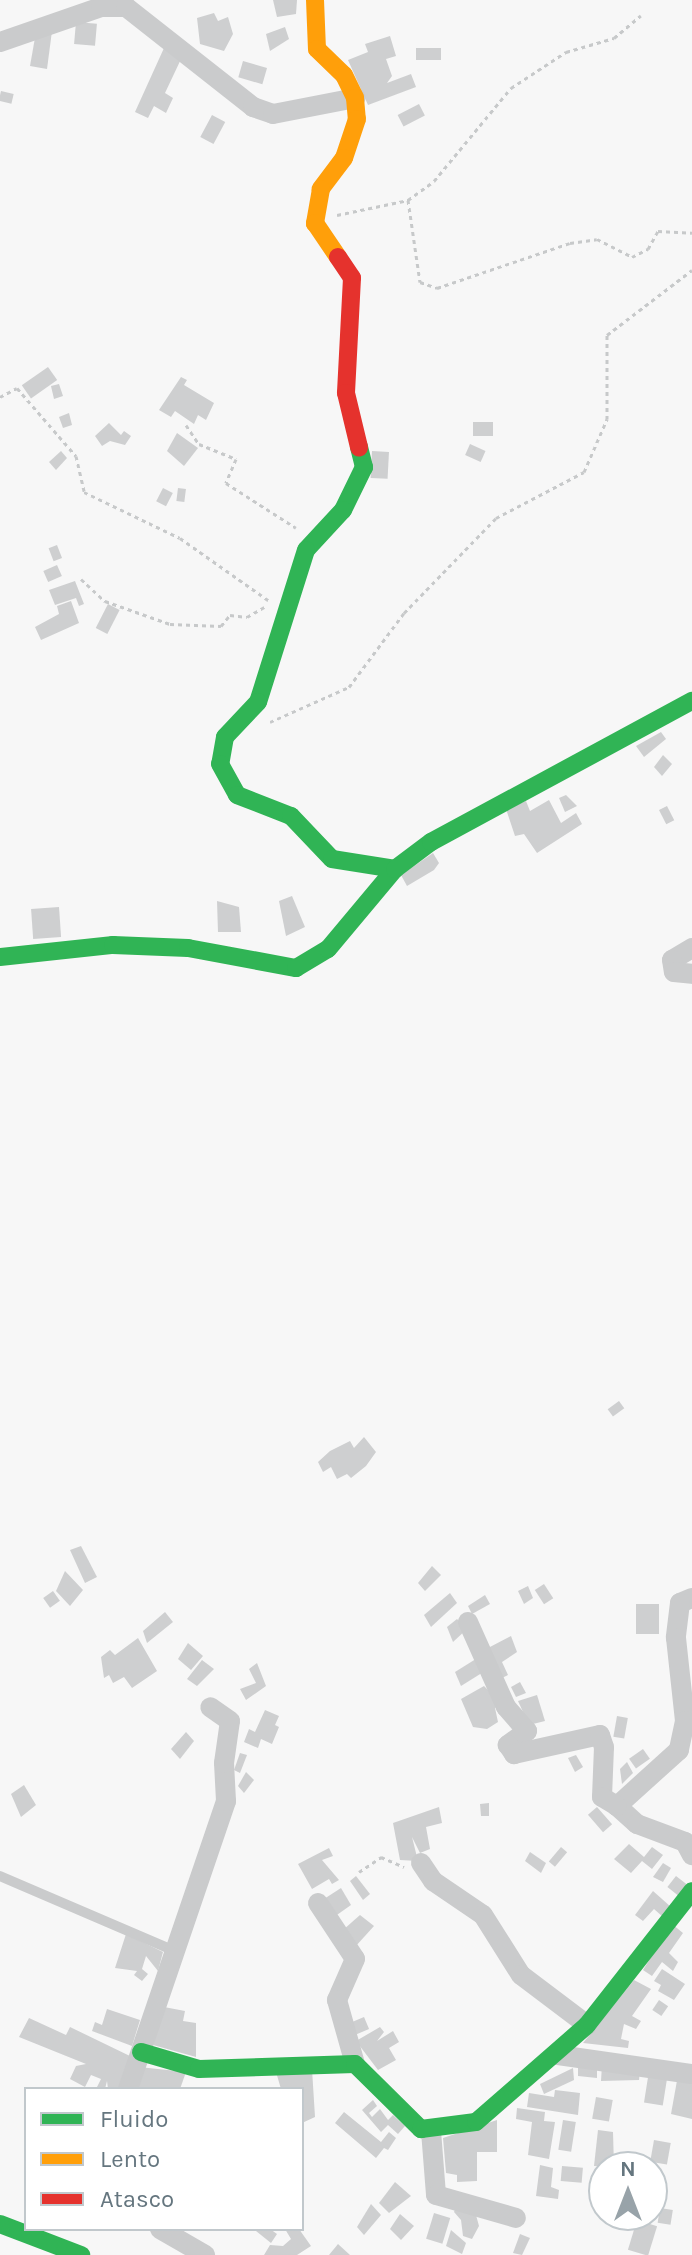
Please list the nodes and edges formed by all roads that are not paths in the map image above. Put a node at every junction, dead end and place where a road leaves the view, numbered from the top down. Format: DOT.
graph roads {
  1 [pos="315,0"];
  2 [pos="0,42"];
  3 [pos="355,98"];
  4 [pos="692,701"];
  5 [pos="395,869"];
  6 [pos="692,948"];
  7 [pos="0,957"];
  8 [pos="692,974"];
  9 [pos="692,1598"];
  10 [pos="468,1622"];
  11 [pos="210,1707"];
  12 [pos="617,1806"];
  13 [pos="692,1855"];
  14 [pos="421,1863"];
  15 [pos="0,1876"];
  16 [pos="692,1891"];
  17 [pos="318,1903"];
  18 [pos="178,1953"];
  19 [pos="587,2025"];
  20 [pos="141,2052"];
  21 [pos="558,2055"];
  22 [pos="355,2064"];
  23 [pos="692,2074"];
  24 [pos="129,2087"];
  25 [pos="431,2131"];
  26 [pos="516,2218"];
  27 [pos="0,2224"];
  28 [pos="163,2231"];
  29 [pos="81,2255"];
  30 [pos="205,2255"];
  1 -- 3 [label="main road"];
  2 -- 3 [label="street"];
  3 -- 5 [label="main road"];
  4 -- 5 [label="main road"];
  5 -- 7 [label="main road"];
  6 -- 8 [label="street"];
  9 -- 12 [label="street"];
  10 -- 12 [label="street"];
  11 -- 18 [label="street"];
  12 -- 13 [label="street"];
  14 -- 19 [label="street"];
  15 -- 18 [label="lane"];
  16 -- 19 [label="main road"];
  17 -- 22 [label="street"];
  18 -- 20 [label="street"];
  19 -- 21 [label="main road"];
  20 -- 22 [label="main road"];
  20 -- 24 [label="street"];
  21 -- 23 [label="street"];
  21 -- 25 [label="main road"];
  22 -- 25 [label="main road"];
  25 -- 26 [label="street"];
  27 -- 29 [label="main road"];
  28 -- 30 [label="street"];
}
